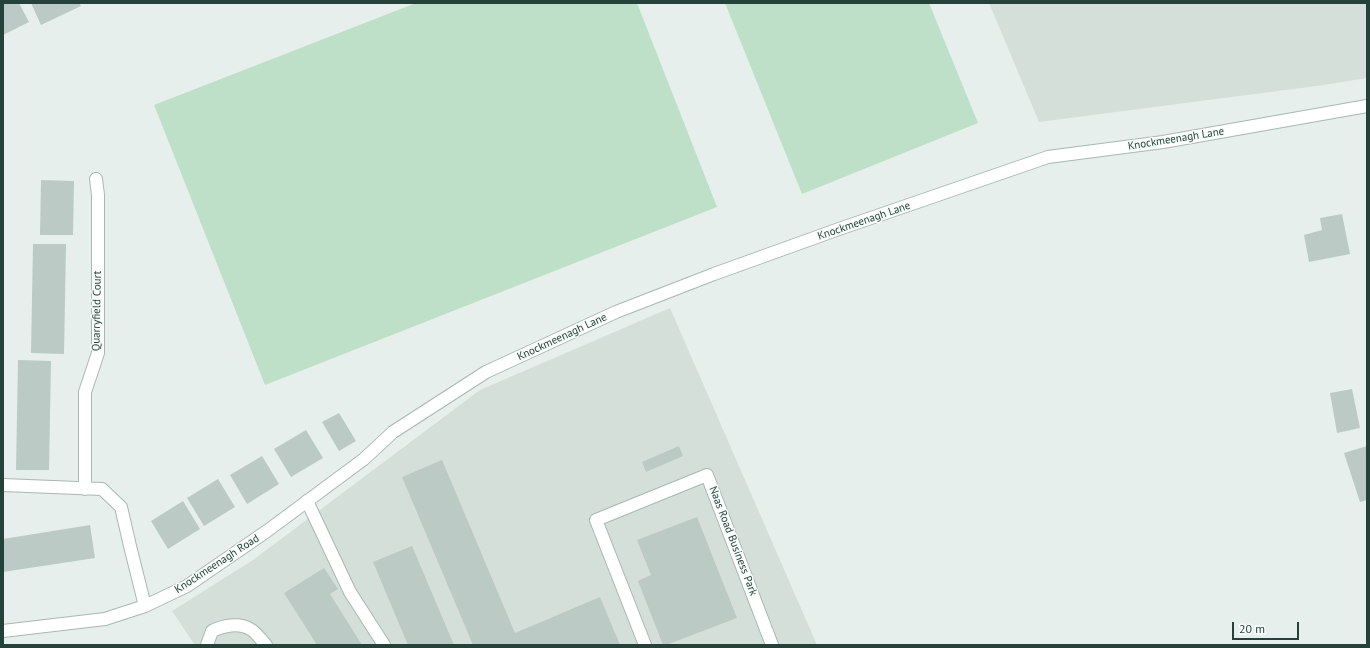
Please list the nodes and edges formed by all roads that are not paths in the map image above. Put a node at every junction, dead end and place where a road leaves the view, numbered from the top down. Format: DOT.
graph roads {
  1 [pos="1367,106"];
  2 [pos="96,179"];
  3 [pos="364,459"];
  4 [pos="3,485"];
  5 [pos="85,489"];
  6 [pos="307,501"];
  7 [pos="145,606"];
  8 [pos="3,631"];
  9 [pos="769,644"];
  10 [pos="208,645"];
  11 [pos="266,645"];
  12 [pos="384,645"];
  13 [pos="645,645"];
  1 -- 3 [label="street, Knockmeenagh Lane"];
  2 -- 5 [label="street, Quarryfield Court"];
  3 -- 6 [label="street, Knockmeenagh Road"];
  4 -- 5 [label="street"];
  5 -- 7 [label="street"];
  6 -- 7 [label="street, Knockmeenagh Road"];
  6 -- 12 [label="street"];
  7 -- 8 [label="street, Knockmeenagh Road"];
  9 -- 13 [label="street, Naas Road Business Park"];
  10 -- 11 [label="street"];
}
